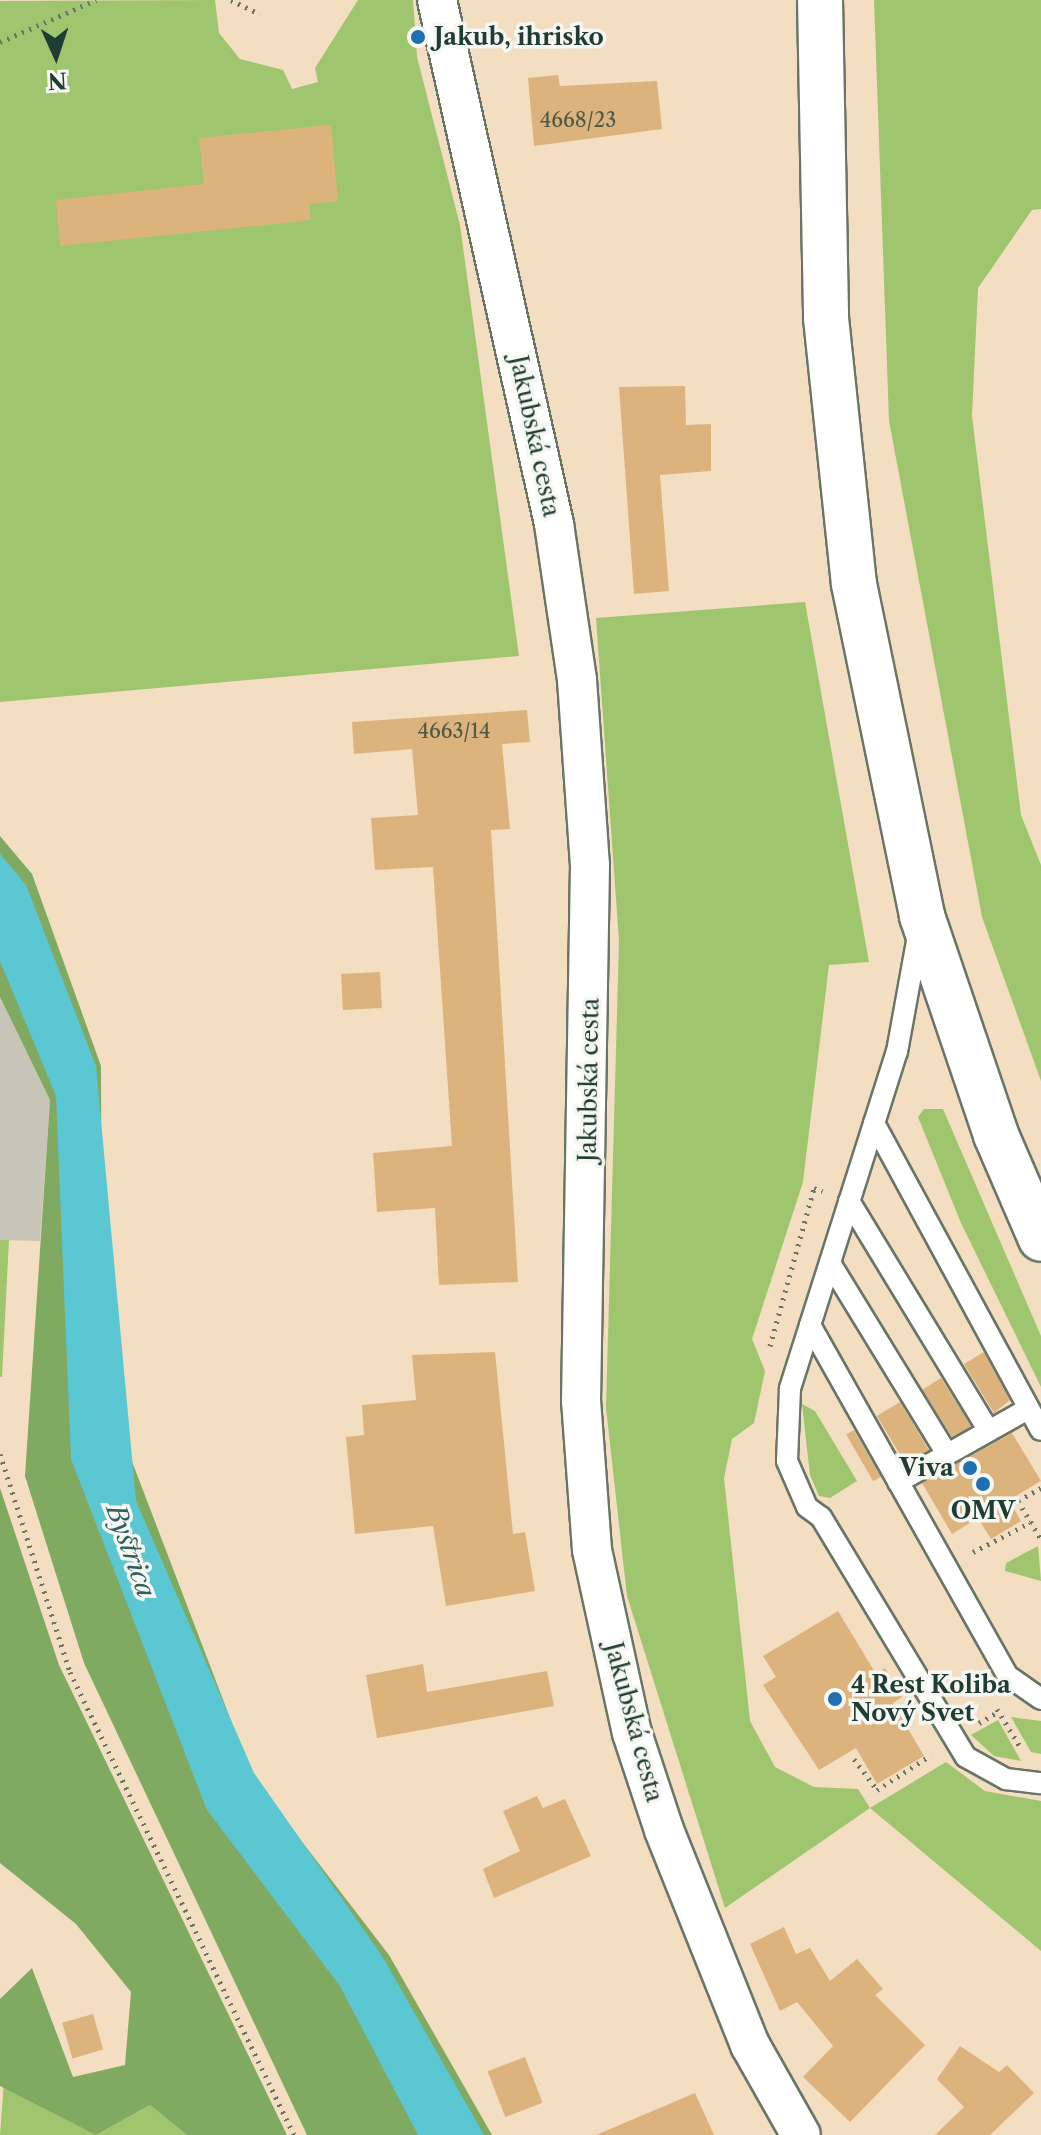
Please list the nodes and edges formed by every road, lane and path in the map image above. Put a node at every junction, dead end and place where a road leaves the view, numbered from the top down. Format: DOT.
graph roads {
  1 [pos="96,0"];
  2 [pos="231,0"];
  3 [pos="437,0"];
  4 [pos="820,0"];
  5 [pos="260,14"];
  6 [pos="0,42"];
  7 [pos="922,916"];
  8 [pos="874,1123"];
  9 [pos="849,1201"];
  10 [pos="1041,1239"];
  11 [pos="830,1263"];
  12 [pos="810,1325"];
  13 [pos="1028,1409"];
  14 [pos="1041,1430"];
  15 [pos="989,1431"];
  16 [pos="0,1454"];
  17 [pos="947,1454"];
  18 [pos="898,1482"];
  19 [pos="1041,1488"];
  20 [pos="1031,1522"];
  21 [pos="1041,1539"];
  22 [pos="968,1552"];
  23 [pos="1041,1699"];
  24 [pos="935,1748"];
  25 [pos="854,1759"];
  26 [pos="1041,1783"];
  27 [pos="294,2135"];
  28 [pos="801,2135"];
  1 -- 6 [label="path"];
  2 -- 5 [label="path"];
  3 -- 28 [label="street, Jakubská cesta"];
  4 -- 7 [label="main road"];
  7 -- 8 [label="lane"];
  7 -- 10 [label="main road"];
  8 -- 9 [label="lane"];
  8 -- 13 [label="lane"];
  9 -- 11 [label="lane"];
  9 -- 15 [label="lane"];
  11 -- 12 [label="lane"];
  11 -- 17 [label="lane"];
  12 -- 18 [label="lane"];
  12 -- 26 [label="lane"];
  13 -- 14 [label="lane"];
  13 -- 15 [label="lane"];
  15 -- 17 [label="lane"];
  16 -- 27 [label="path"];
  17 -- 18 [label="lane"];
  18 -- 23 [label="lane"];
  19 -- 20 [label="path"];
  20 -- 21 [label="path"];
  20 -- 22 [label="path"];
  24 -- 25 [label="path"];
}
